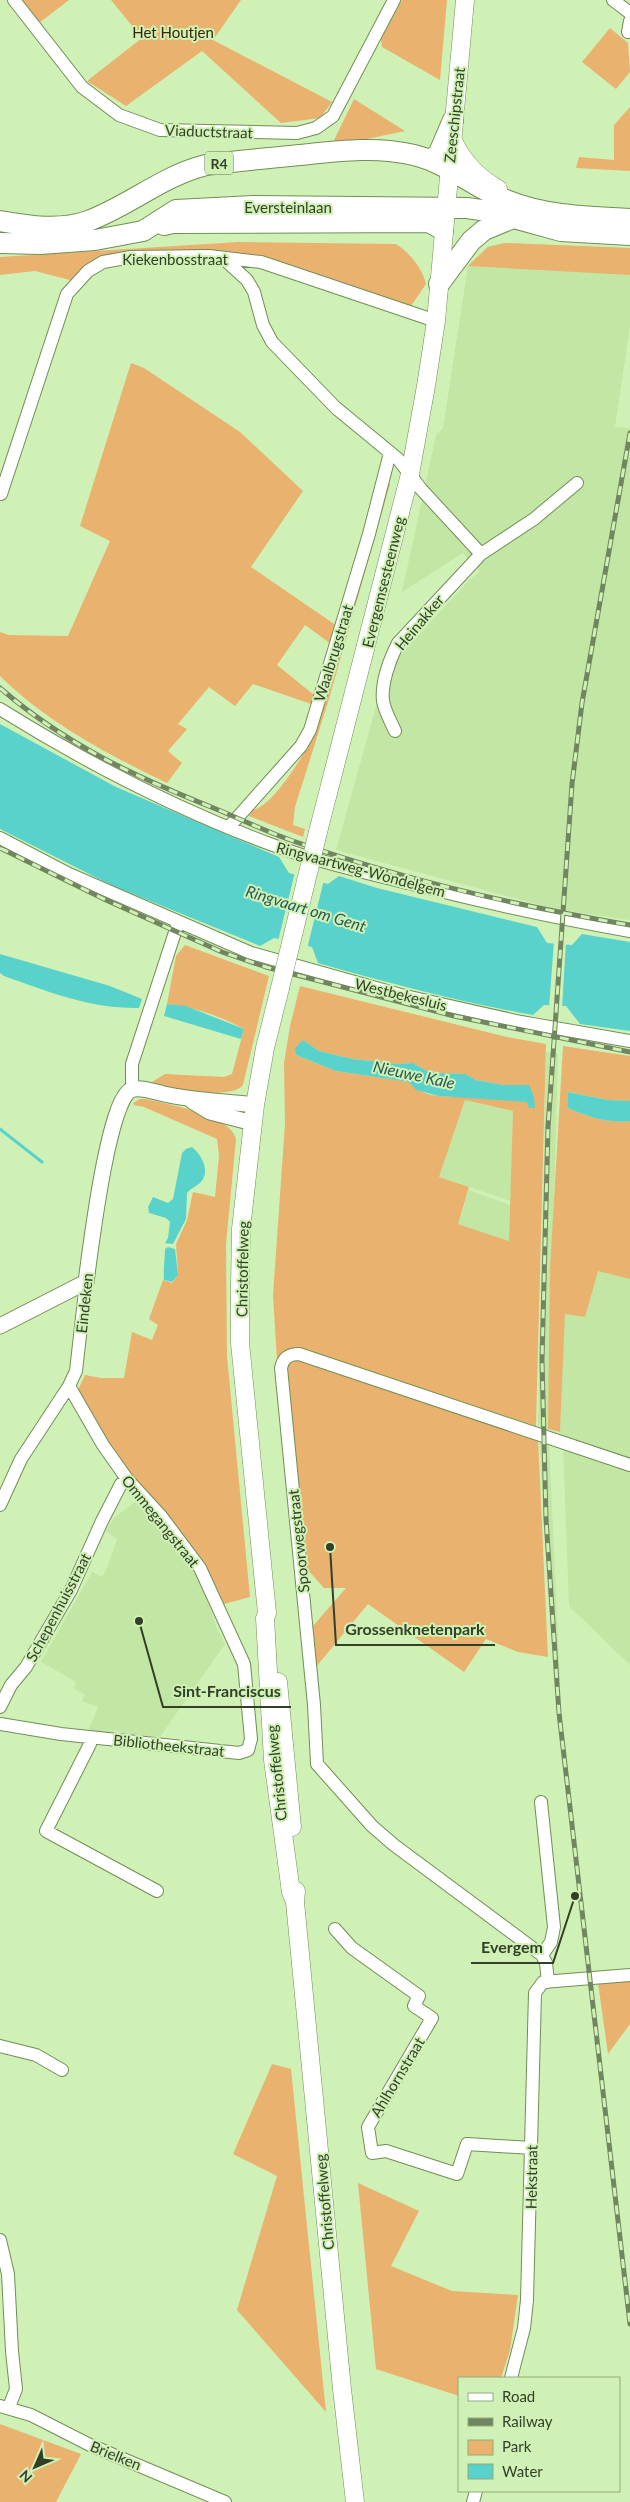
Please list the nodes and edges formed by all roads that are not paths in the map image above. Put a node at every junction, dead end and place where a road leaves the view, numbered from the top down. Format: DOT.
graph roads {
  1 [pos="14,0"];
  2 [pos="394,0"];
  3 [pos="465,0"];
  4 [pos="613,0"];
  5 [pos="630,13"];
  6 [pos="452,129"];
  7 [pos="429,160"];
  8 [pos="448,170"];
  9 [pos="445,209"];
  10 [pos="521,213"];
  11 [pos="630,219"];
  12 [pos="0,221"];
  13 [pos="443,230"];
  14 [pos="143,231"];
  15 [pos="630,235"];
  16 [pos="0,243"];
  17 [pos="223,258"];
  18 [pos="439,284"];
  19 [pos="436,321"];
  20 [pos="390,453"];
  21 [pos="410,474"];
  22 [pos="577,483"];
  23 [pos="1,494"];
  24 [pos="481,554"];
  25 [pos="0,709"];
  26 [pos="395,731"];
  27 [pos="229,827"];
  28 [pos="0,838"];
  29 [pos="178,923"];
  30 [pos="294,929"];
  31 [pos="630,931"];
  32 [pos="630,1041"];
  33 [pos="132,1089"];
  34 [pos="190,1100"];
  35 [pos="255,1105"];
  36 [pos="253,1123"];
  37 [pos="86,1282"];
  38 [pos="0,1326"];
  39 [pos="69,1386"];
  40 [pos="630,1464"];
  41 [pos="127,1479"];
  42 [pos="0,1505"];
  43 [pos="0,1707"];
  44 [pos="0,1724"];
  45 [pos="90,1737"];
  46 [pos="248,1750"];
  47 [pos="541,1802"];
  48 [pos="157,1891"];
  49 [pos="335,1929"];
  50 [pos="542,1955"];
  51 [pos="630,1974"];
  52 [pos="548,1982"];
  53 [pos="0,2046"];
  54 [pos="62,2070"];
  55 [pos="532,2148"];
  56 [pos="0,2240"];
  57 [pos="511,2377"];
  58 [pos="4,2406"];
  59 [pos="225,2502"];
  60 [pos="355,2502"];
  1 -- 2 [label="street, Viaductstraat"];
  3 -- 6 [label="main road, Zeeschipstraat"];
  4 -- 5 [label="street"];
  6 -- 7 [label="highway"];
  6 -- 8 [label="main road, Zeeschipstraat"];
  6 -- 10 [label="main road"];
  7 -- 8 [label="highway, R4"];
  7 -- 12 [label="highway, R4"];
  8 -- 9 [label="main road, Zeeschipstraat"];
  8 -- 10 [label="highway, R4"];
  9 -- 10 [label="highway, Eversteinlaan / R4"];
  9 -- 13 [label="main road, Zeeschipstraat"];
  9 -- 14 [label="highway, Eversteinlaan / R4"];
  10 -- 11 [label="highway, R4"];
  10 -- 15 [label="highway, Eversteinlaan / R4"];
  10 -- 18 [label="highway"];
  13 -- 14 [label="highway"];
  13 -- 18 [label="main road, Evergemsesteenweg"];
  14 -- 16 [label="highway, Eversteinlaan / R4"];
  17 -- 19 [label="street, Kiekenbosstraat"];
  17 -- 20 [label="street"];
  17 -- 23 [label="street, Kiekenbosstraat"];
  18 -- 19 [label="main road, Evergemsesteenweg"];
  19 -- 21 [label="main road, Evergemsesteenweg"];
  20 -- 21 [label="street"];
  20 -- 27 [label="street, Waalbrugstraat"];
  21 -- 24 [label="street"];
  21 -- 30 [label="main road, Evergemsesteenweg, bridge"];
  22 -- 24 [label="street, Heinakker"];
  24 -- 26 [label="street, Heinakker"];
  25 -- 27 [label="street, Ringvaartweg-Wondelgem"];
  27 -- 31 [label="street, Ringvaartweg-Wondelgem"];
  28 -- 29 [label="street, Westbekesluis"];
  29 -- 32 [label="street, Westbekesluis"];
  29 -- 33 [label="street"];
  30 -- 35 [label="main road, Christoffelweg, bridge"];
  33 -- 34 [label="street"];
  33 -- 37 [label="street, Eindeken"];
  34 -- 35 [label="street"];
  34 -- 36 [label="street"];
  35 -- 36 [label="main road, Christoffelweg"];
  36 -- 60 [label="main road, Christoffelweg"];
  37 -- 38 [label="street"];
  37 -- 39 [label="street, Eindeken"];
  39 -- 41 [label="street, Ommegangstraat"];
  39 -- 42 [label="street, Eindeken"];
  40 -- 50 [label="street, Spoorwegstraat"];
  41 -- 43 [label="street, Schepenhuisstraat"];
  41 -- 46 [label="street, Ommegangstraat"];
  44 -- 45 [label="street, Bibliotheekstraat"];
  45 -- 46 [label="street, Bibliotheekstraat"];
  45 -- 48 [label="street"];
  47 -- 50 [label="street"];
  49 -- 55 [label="street, Ahlhornstraat"];
  50 -- 52 [label="street"];
  51 -- 52 [label="street"];
  52 -- 55 [label="street, Hekstraat"];
  53 -- 54 [label="street"];
  55 -- 57 [label="street, Hekstraat"];
  56 -- 58 [label="street"];
  58 -- 59 [label="street, Brielken"];
}
